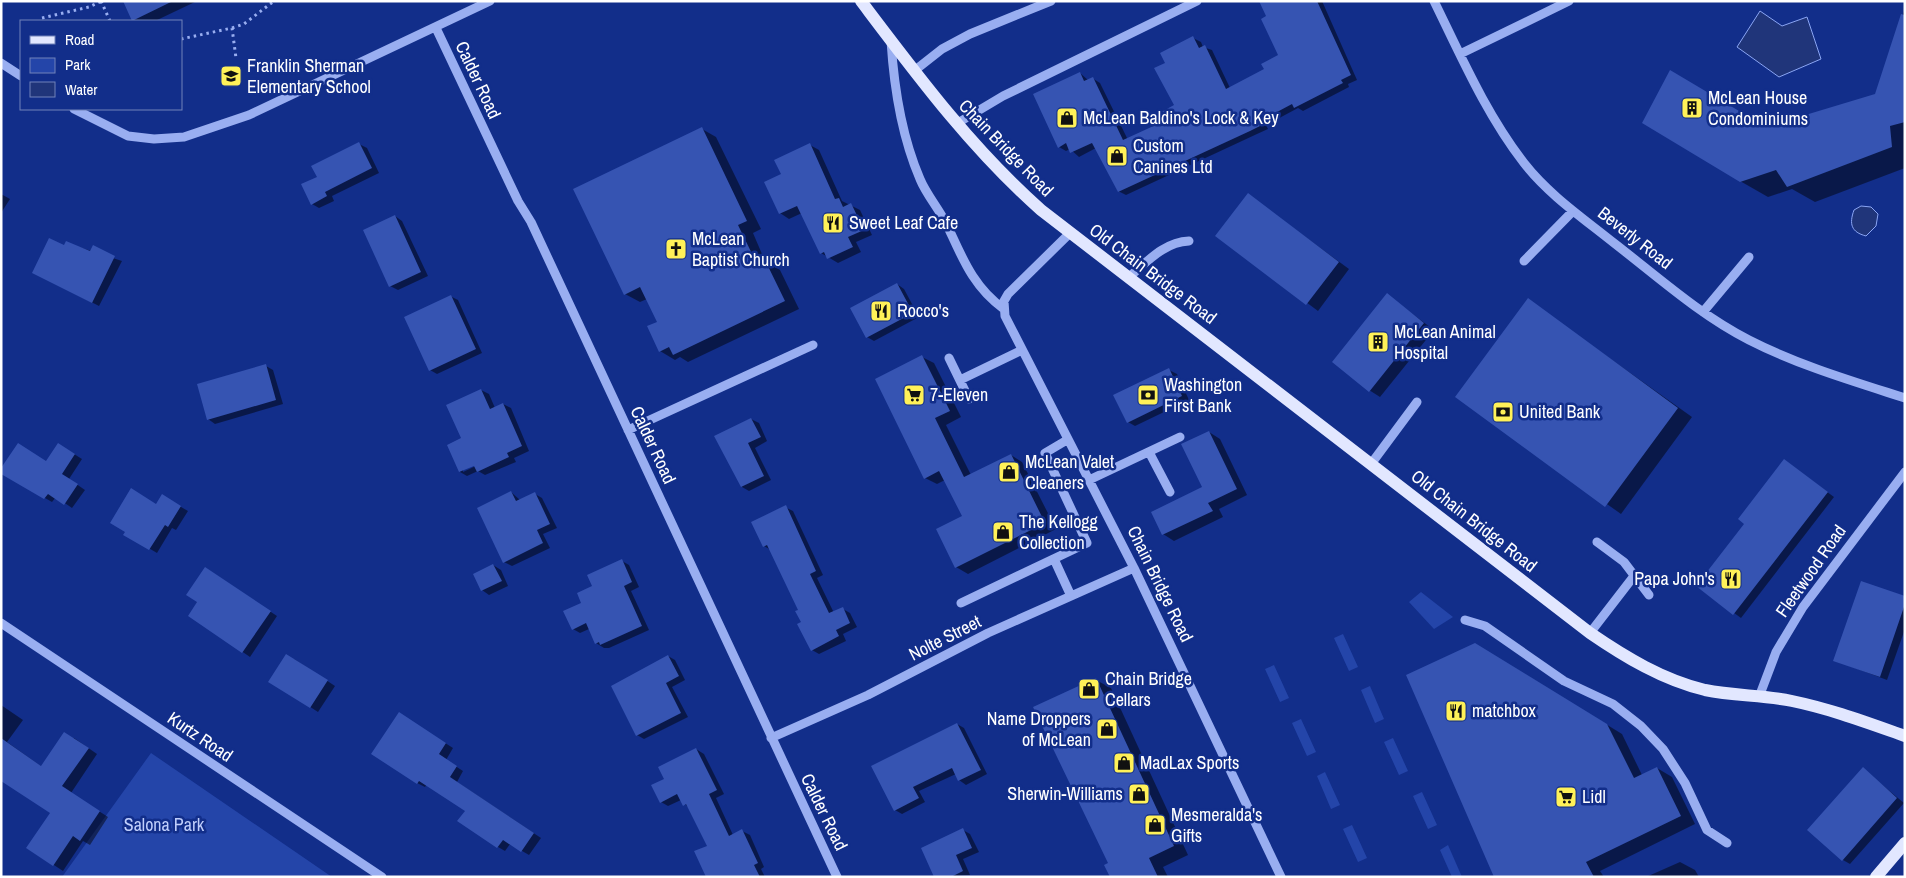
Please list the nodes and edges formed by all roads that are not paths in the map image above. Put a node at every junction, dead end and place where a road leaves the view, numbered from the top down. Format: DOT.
graph roads {
  1 [pos="490,1"];
  2 [pos="861,1"];
  3 [pos="1051,1"];
  4 [pos="1197,1"];
  5 [pos="1434,1"];
  6 [pos="1569,1"];
  7 [pos="436,28"];
  8 [pos="891,41"];
  9 [pos="1460,54"];
  10 [pos="1,63"];
  11 [pos="914,71"];
  12 [pos="20,75"];
  13 [pos="76,110"];
  14 [pos="956,124"];
  15 [pos="1573,211"];
  16 [pos="1070,233"];
  17 [pos="1189,241"];
  18 [pos="1749,257"];
  19 [pos="1524,261"];
  20 [pos="1129,278"];
  21 [pos="1004,308"];
  22 [pos="1703,312"];
  23 [pos="813,344"];
  24 [pos="1022,350"];
  25 [pos="949,358"];
  26 [pos="960,380"];
  27 [pos="1905,398"];
  28 [pos="969,399"];
  29 [pos="1417,402"];
  30 [pos="628,430"];
  31 [pos="1180,437"];
  32 [pos="1068,440"];
  33 [pos="1149,452"];
  34 [pos="1371,464"];
  35 [pos="1905,472"];
  36 [pos="1088,480"];
  37 [pos="1170,492"];
  38 [pos="1597,542"];
  39 [pos="1054,559"];
  40 [pos="1134,568"];
  41 [pos="1634,576"];
  42 [pos="1649,595"];
  43 [pos="1071,596"];
  44 [pos="961,603"];
  45 [pos="1465,620"];
  46 [pos="1,623"];
  47 [pos="1590,633"];
  48 [pos="1759,697"];
  49 [pos="1905,736"];
  50 [pos="771,738"];
  51 [pos="1727,843"];
  52 [pos="1905,843"];
  53 [pos="382,877"];
  54 [pos="838,877"];
  55 [pos="1281,877"];
  56 [pos="1876,877"];
  1 -- 7 [label="street"];
  2 -- 8 [label="main road, Chain Bridge Road"];
  3 -- 11 [label="street"];
  4 -- 14 [label="street"];
  5 -- 9 [label="street, Beverly Road"];
  6 -- 9 [label="street"];
  7 -- 13 [label="street"];
  7 -- 30 [label="street, Calder Road"];
  8 -- 11 [label="main road, Chain Bridge Road"];
  8 -- 21 [label="street"];
  9 -- 15 [label="street, Beverly Road"];
  10 -- 12 [label="street"];
  11 -- 14 [label="main road, Chain Bridge Road"];
  14 -- 16 [label="main road, Chain Bridge Road"];
  15 -- 19 [label="street"];
  15 -- 22 [label="street, Beverly Road"];
  16 -- 20 [label="main road, Old Chain Bridge Road"];
  16 -- 21 [label="street"];
  17 -- 20 [label="street"];
  18 -- 22 [label="street"];
  20 -- 34 [label="main road, Old Chain Bridge Road"];
  21 -- 24 [label="street, Chain Bridge Road"];
  22 -- 27 [label="street, Beverly Road"];
  23 -- 30 [label="street"];
  24 -- 26 [label="street"];
  24 -- 32 [label="street, Chain Bridge Road"];
  25 -- 26 [label="street"];
  26 -- 28 [label="street"];
  29 -- 34 [label="street"];
  30 -- 50 [label="street, Calder Road"];
  31 -- 33 [label="street"];
  32 -- 36 [label="street, Chain Bridge Road"];
  32 -- 39 [label="street"];
  33 -- 36 [label="street"];
  33 -- 37 [label="street"];
  34 -- 47 [label="main road, Old Chain Bridge Road"];
  35 -- 48 [label="street, Fleetwood Road"];
  36 -- 40 [label="street, Chain Bridge Road"];
  38 -- 41 [label="street"];
  39 -- 43 [label="street"];
  39 -- 44 [label="street"];
  40 -- 43 [label="street, Nolte Street"];
  40 -- 55 [label="street, Chain Bridge Road"];
  41 -- 42 [label="street"];
  41 -- 47 [label="street"];
  43 -- 50 [label="street, Nolte Street"];
  45 -- 51 [label="street"];
  46 -- 53 [label="street, Kurtz Road"];
  47 -- 48 [label="main road, Old Chain Bridge Road"];
  48 -- 49 [label="main road, Old Chain Bridge Road"];
  50 -- 54 [label="street, Calder Road"];
  52 -- 56 [label="main road"];
}
